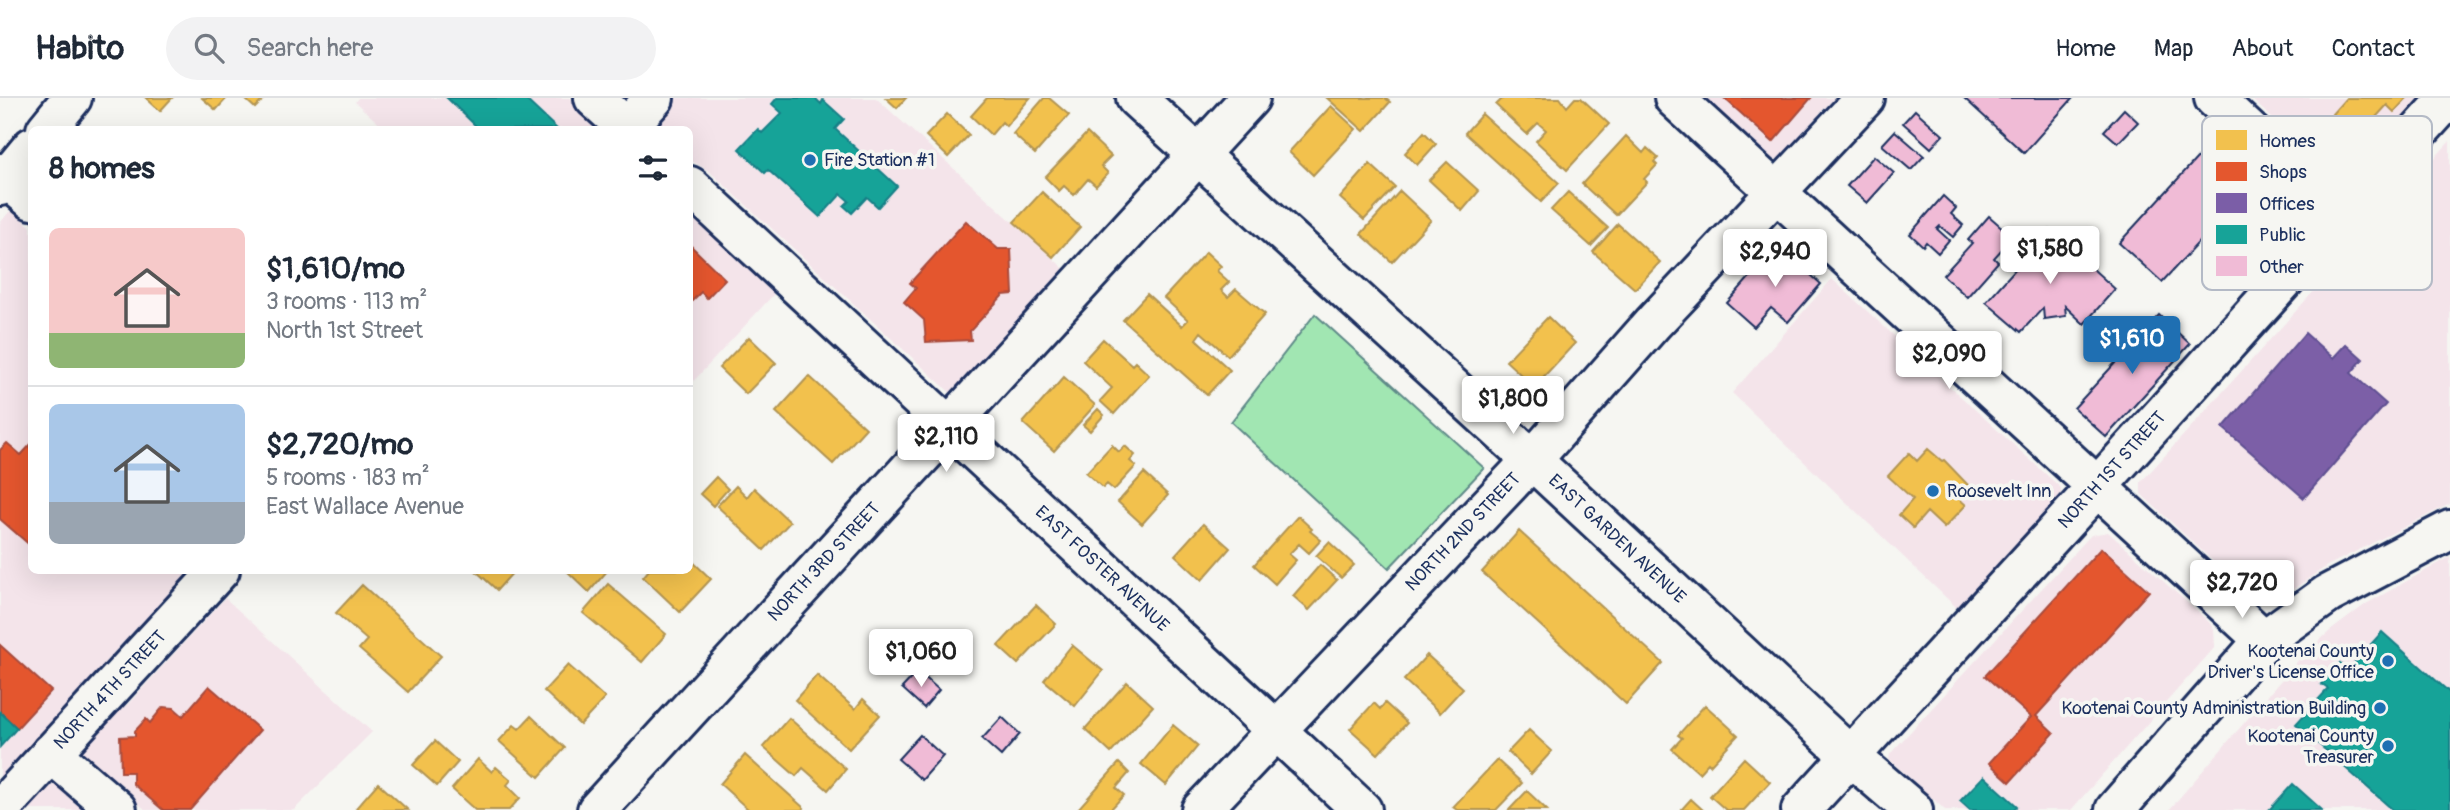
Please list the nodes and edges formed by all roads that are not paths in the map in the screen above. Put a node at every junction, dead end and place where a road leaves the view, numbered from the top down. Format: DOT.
graph roads {
  1 [pos="72,98"];
  2 [pos="594,98"];
  3 [pos="654,98"];
  4 [pos="1136,98"];
  5 [pos="1250,98"];
  6 [pos="1674,98"];
  7 [pos="1865,98"];
  8 [pos="2214,98"];
  9 [pos="2449,98"];
  10 [pos="2233,116"];
  11 [pos="2432,117"];
  12 [pos="49,126"];
  13 [pos="624,126"];
  14 [pos="630,126"];
  15 [pos="28,153"];
  16 [pos="1198,156"];
  17 [pos="9,184"];
  18 [pos="693,189"];
  19 [pos="1777,193"];
  20 [pos="2274,290"];
  21 [pos="948,426"];
  22 [pos="1532,460"];
  23 [pos="2098,486"];
  24 [pos="2450,530"];
  25 [pos="216,574"];
  26 [pos="2264,640"];
  27 [pos="1274,730"];
  28 [pos="51,753"];
  29 [pos="1850,756"];
  30 [pos="0,809"];
  31 [pos="117,810"];
  32 [pos="597,810"];
  33 [pos="1201,810"];
  34 [pos="1362,810"];
  35 [pos="1801,810"];
  36 [pos="1913,810"];
  37 [pos="2115,810"];
  1 -- 12 [label="street"];
  2 -- 13 [label="street"];
  3 -- 14 [label="street"];
  4 -- 16 [label="street, EAST GARDEN AVENUE"];
  5 -- 16 [label="street, NORTH 3RD STREET"];
  6 -- 19 [label="street"];
  7 -- 19 [label="street, NORTH 2ND STREET"];
  8 -- 10 [label="street"];
  9 -- 11 [label="street, NORTH 1ST STREET"];
  15 -- 17 [label="street"];
  16 -- 21 [label="street, NORTH 3RD STREET"];
  16 -- 22 [label="street, EAST GARDEN AVENUE"];
  18 -- 21 [label="street, EAST FOSTER AVENUE"];
  19 -- 22 [label="street, NORTH 2ND STREET"];
  19 -- 23 [label="street"];
  20 -- 23 [label="street, NORTH 1ST STREET"];
  21 -- 27 [label="street, EAST FOSTER AVENUE"];
  21 -- 32 [label="street, NORTH 3RD STREET"];
  22 -- 27 [label="street, NORTH 2ND STREET"];
  22 -- 29 [label="street, EAST GARDEN AVENUE"];
  23 -- 26 [label="street"];
  23 -- 29 [label="street, NORTH 1ST STREET"];
  24 -- 26 [label="street"];
  25 -- 28 [label="street, NORTH 4TH STREET"];
  26 -- 37 [label="street"];
  27 -- 33 [label="street, NORTH 2ND STREET"];
  27 -- 34 [label="street, EAST FOSTER AVENUE"];
  28 -- 30 [label="street, NORTH 4TH STREET"];
  28 -- 31 [label="street"];
  29 -- 35 [label="street, NORTH 1ST STREET"];
  29 -- 36 [label="street, EAST GARDEN AVENUE"];
}
